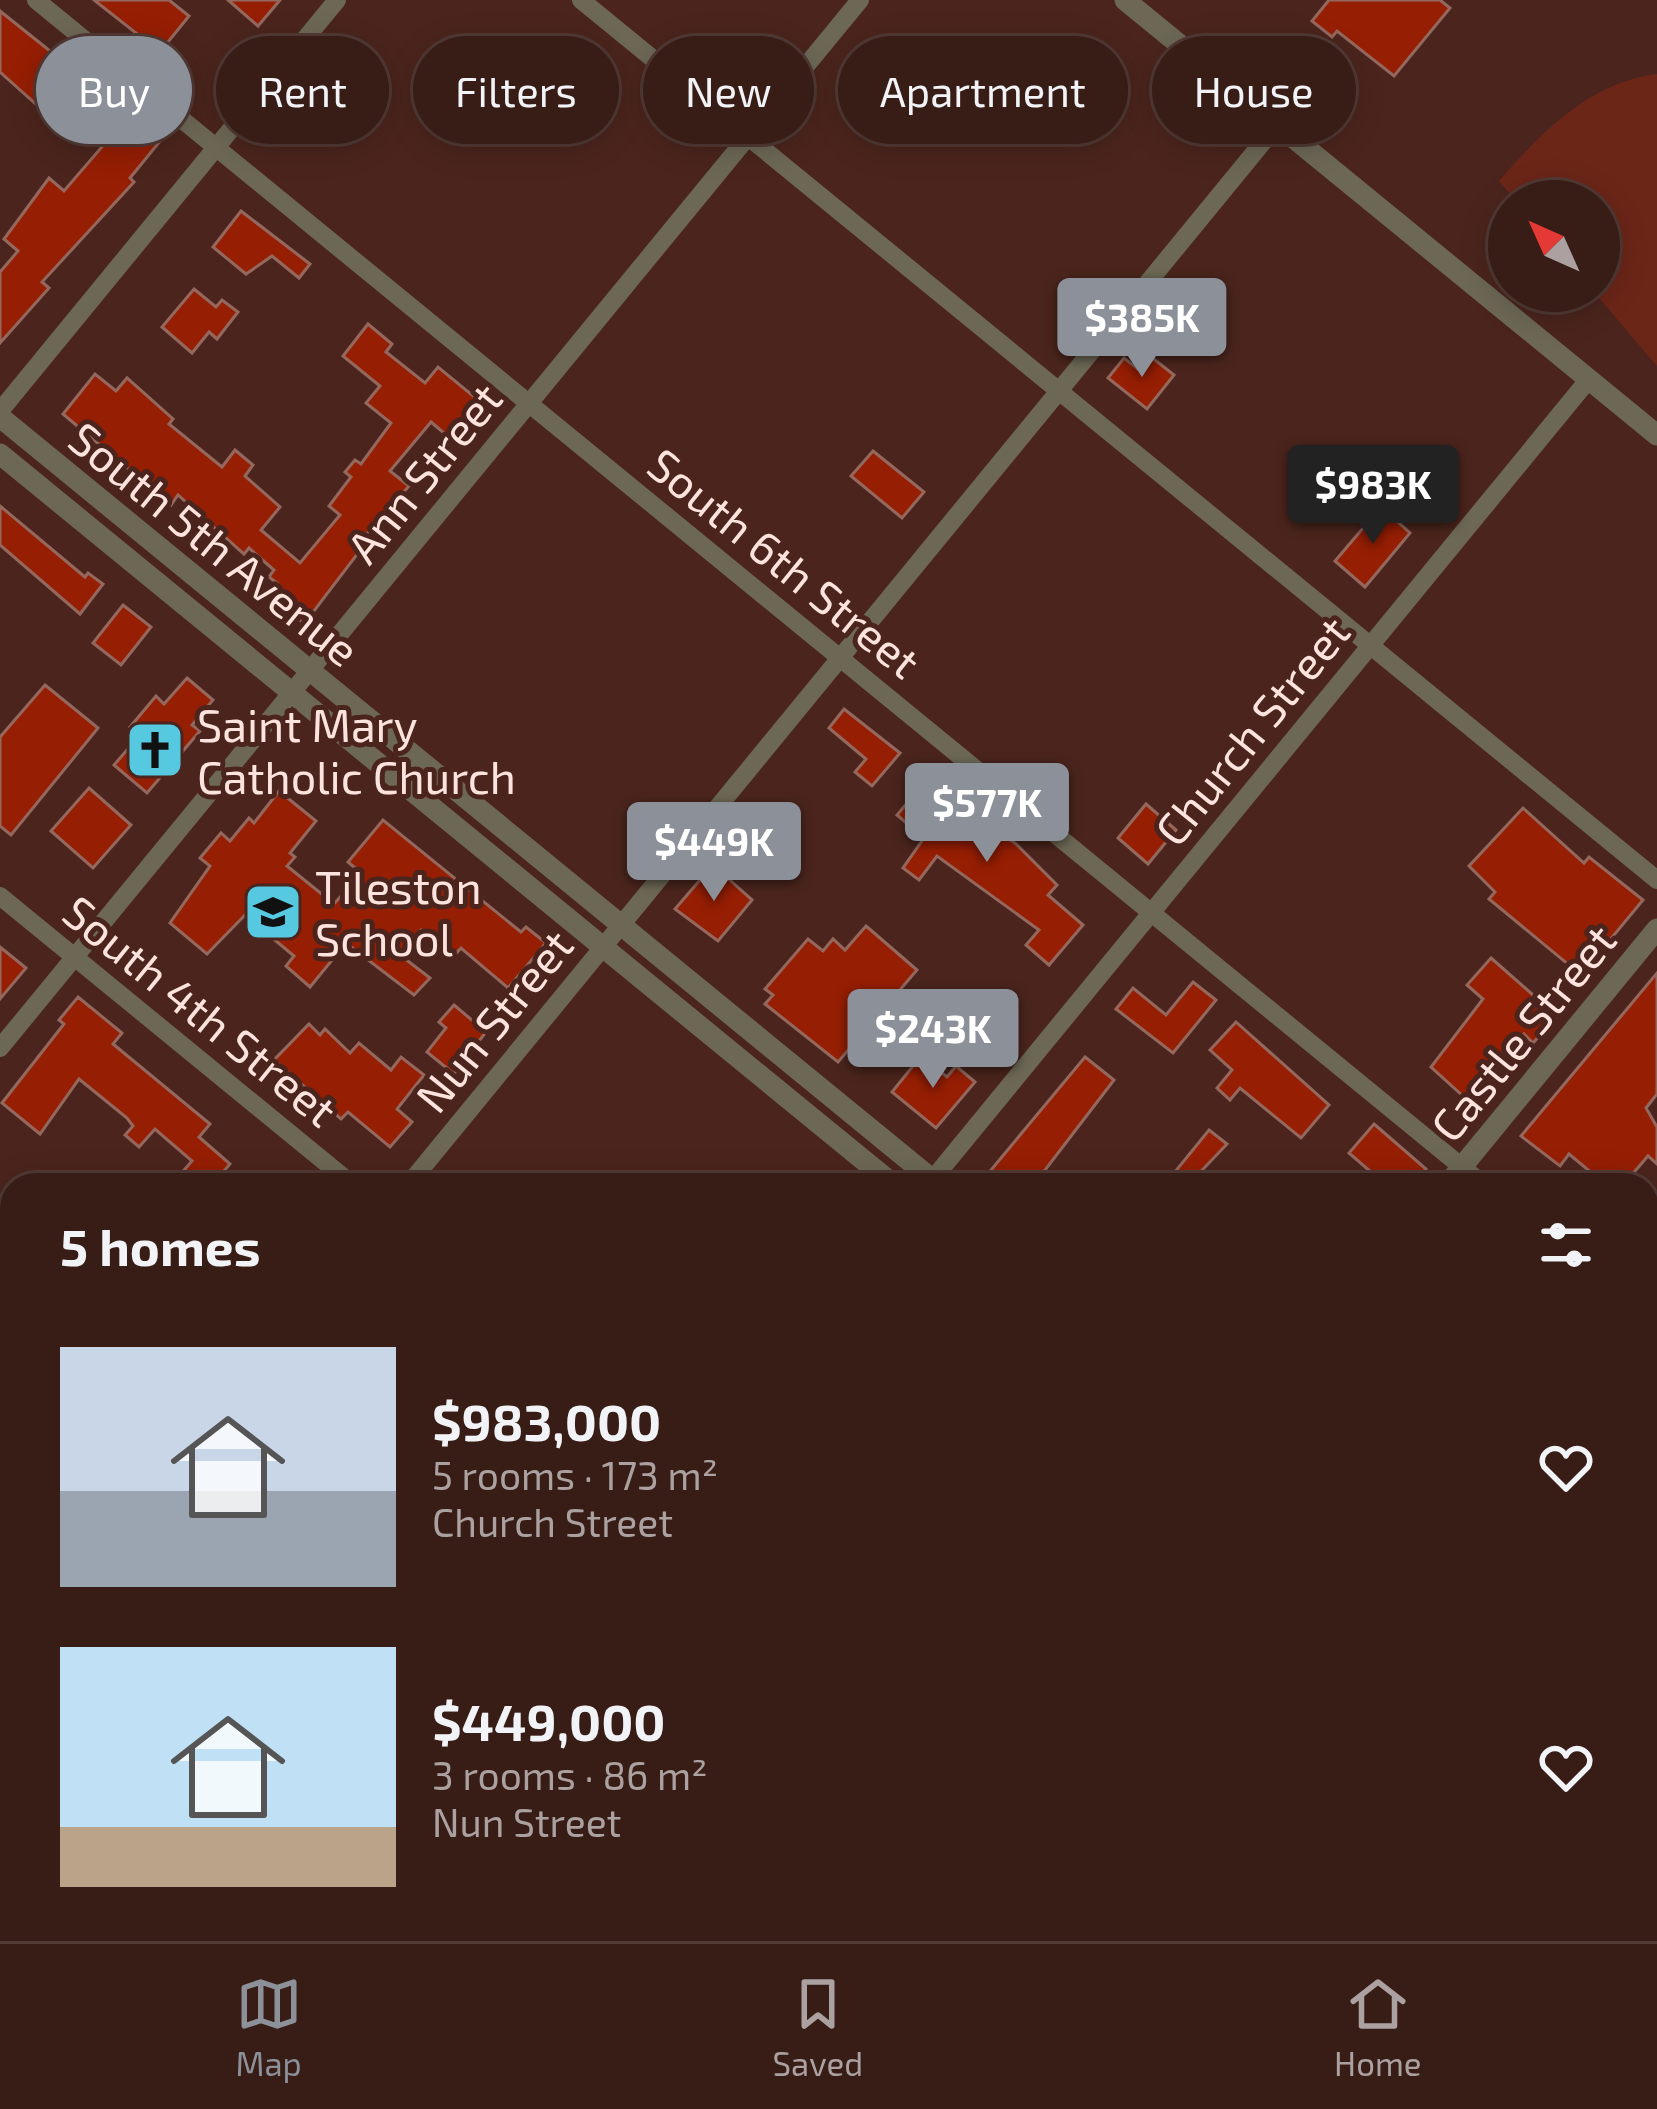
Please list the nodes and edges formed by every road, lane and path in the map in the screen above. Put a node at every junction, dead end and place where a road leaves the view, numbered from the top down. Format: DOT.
graph roads {
  1 [pos="36,0"];
  2 [pos="337,0"];
  3 [pos="581,0"];
  4 [pos="860,0"];
  5 [pos="1125,0"];
  6 [pos="1169,36"];
  7 [pos="643,50"];
  8 [pos="814,56"];
  9 [pos="741,144"];
  10 [pos="758,144"];
  11 [pos="1261,144"];
  12 [pos="1301,144"];
  13 [pos="216,147"];
  14 [pos="1588,380"];
  15 [pos="1059,391"];
  16 [pos="529,404"];
  17 [pos="0,414"];
  18 [pos="1657,436"];
  19 [pos="0,454"];
  20 [pos="1370,646"];
  21 [pos="840,658"];
  22 [pos="310,670"];
  23 [pos="292,693"];
  24 [pos="1657,880"];
  25 [pos="0,896"];
  26 [pos="1151,913"];
  27 [pos="621,925"];
  28 [pos="1657,929"];
  29 [pos="603,947"];
  30 [pos="75,957"];
  31 [pos="0,1048"];
  32 [pos="338,1173"];
  33 [pos="418,1173"];
  34 [pos="879,1173"];
  35 [pos="921,1173"];
  36 [pos="941,1173"];
  37 [pos="1452,1173"];
  38 [pos="1457,1173"];
  1 -- 13 [label="street, South 6th Street"];
  2 -- 13 [label="street"];
  3 -- 7 [label="street"];
  4 -- 8 [label="street, Ann Street"];
  5 -- 6 [label="street"];
  9 -- 16 [label="street, Ann Street"];
  10 -- 15 [label="street"];
  11 -- 15 [label="street, Nun Street"];
  12 -- 14 [label="street"];
  13 -- 16 [label="street, South 6th Street"];
  13 -- 17 [label="street"];
  14 -- 18 [label="street"];
  14 -- 20 [label="street, Church Street"];
  15 -- 20 [label="street"];
  15 -- 21 [label="street, Nun Street"];
  16 -- 21 [label="street, South 6th Street"];
  16 -- 22 [label="street, Ann Street"];
  17 -- 22 [label="street, South 5th Avenue"];
  19 -- 23 [label="street, South 5th Avenue"];
  20 -- 24 [label="street"];
  20 -- 26 [label="street, Church Street"];
  21 -- 26 [label="street, South 6th Street"];
  21 -- 27 [label="street, Nun Street"];
  22 -- 23 [label="street, Ann Street"];
  22 -- 27 [label="street, South 5th Avenue"];
  23 -- 29 [label="street, South 5th Avenue"];
  23 -- 30 [label="street, Ann Street"];
  25 -- 30 [label="street, South 4th Street"];
  26 -- 36 [label="street, Church Street"];
  26 -- 37 [label="street, South 6th Street"];
  27 -- 29 [label="street, Nun Street"];
  27 -- 35 [label="street, South 5th Avenue"];
  28 -- 38 [label="street, Castle Street"];
  29 -- 33 [label="street, Nun Street"];
  29 -- 34 [label="street, South 5th Avenue"];
  30 -- 31 [label="street, Ann Street"];
  30 -- 32 [label="street, South 4th Street"];
}
